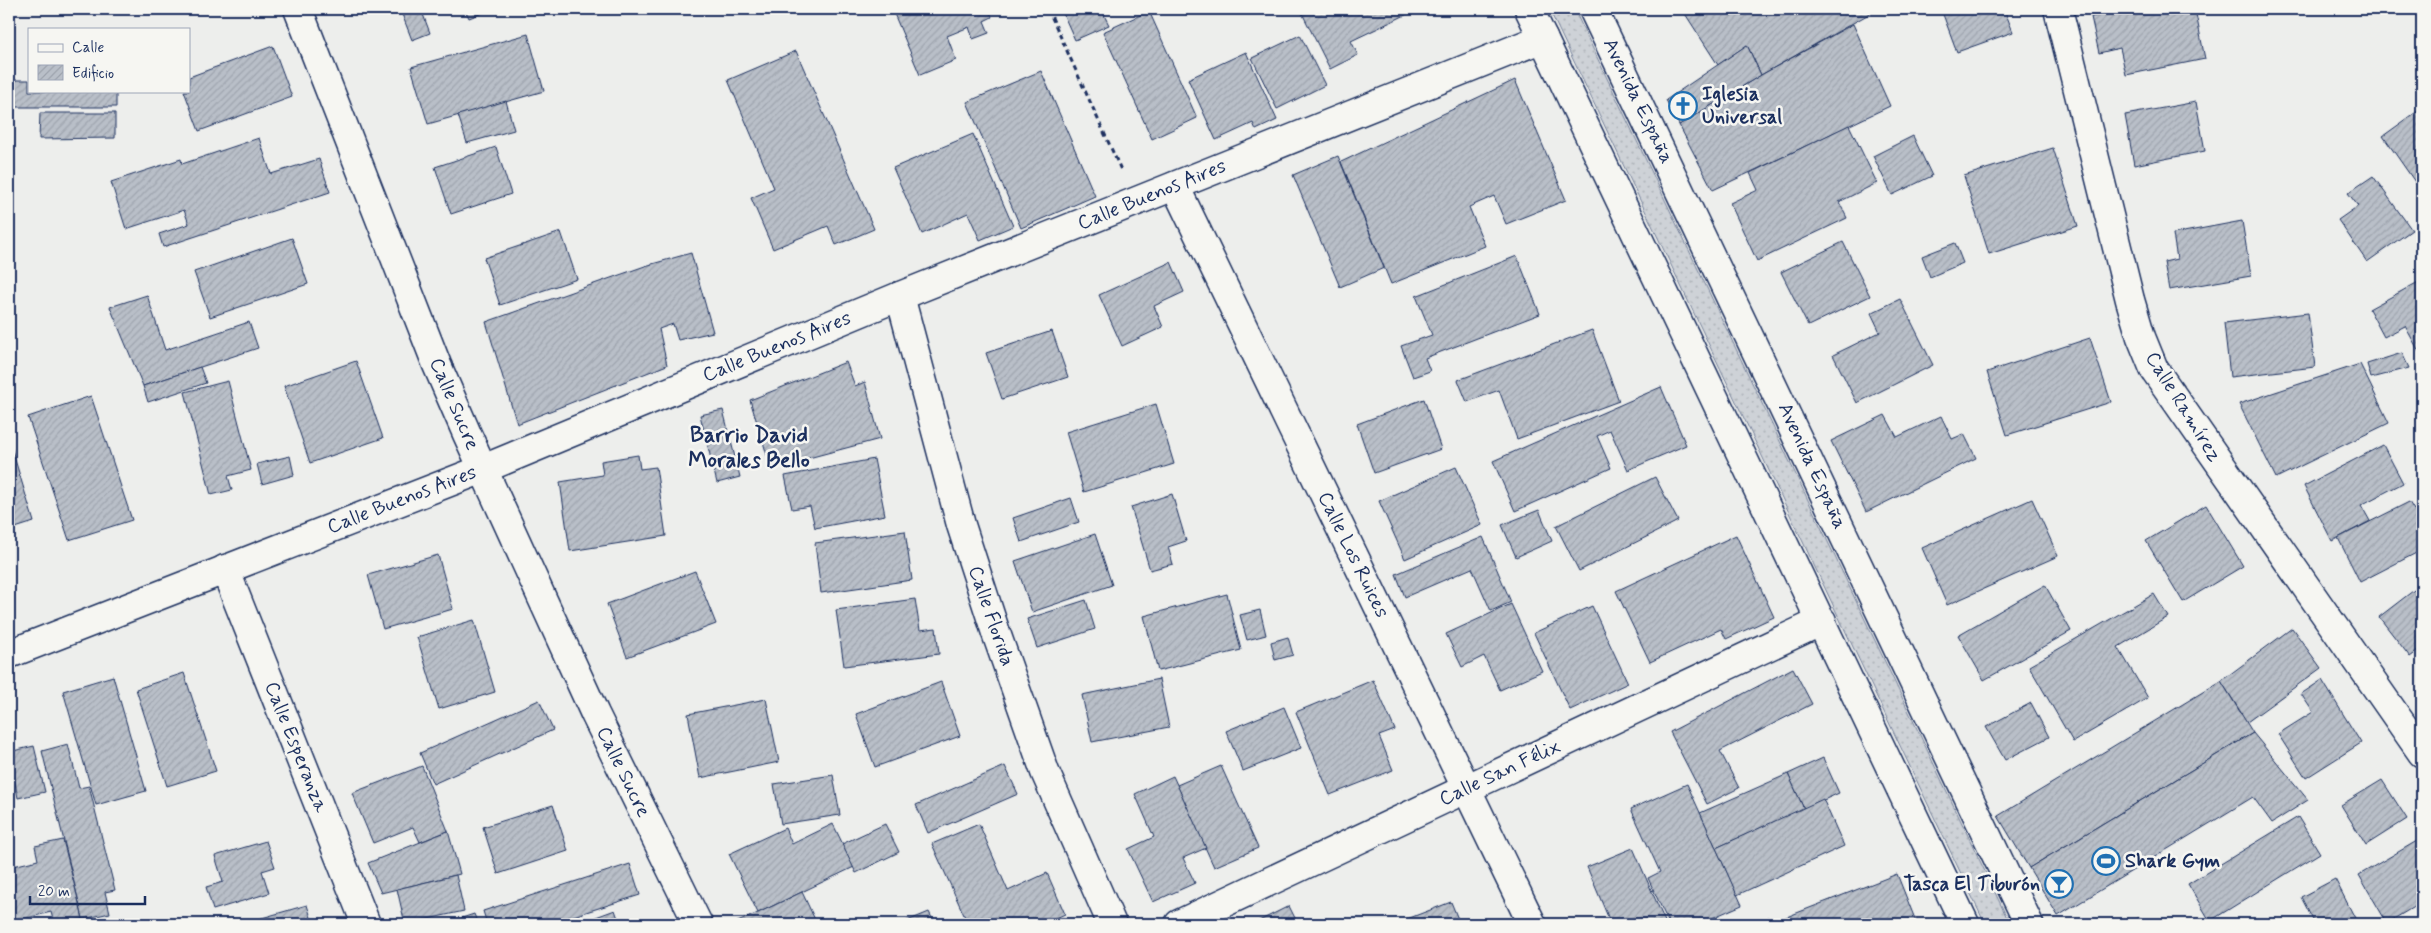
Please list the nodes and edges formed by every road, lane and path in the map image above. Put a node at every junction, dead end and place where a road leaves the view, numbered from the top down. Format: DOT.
graph roads {
  1 [pos="298,9"];
  2 [pos="1048,9"];
  3 [pos="1530,9"];
  4 [pos="1594,9"];
  5 [pos="2058,9"];
  6 [pos="1544,38"];
  7 [pos="1175,186"];
  8 [pos="1135,201"];
  9 [pos="900,296"];
  10 [pos="483,469"];
  11 [pos="225,569"];
  12 [pos="1822,621"];
  13 [pos="9,654"];
  14 [pos="2422,753"];
  15 [pos="1466,790"];
  16 [pos="366,924"];
  17 [pos="698,924"];
  18 [pos="1112,924"];
  19 [pos="1179,924"];
  20 [pos="1532,924"];
  21 [pos="1965,924"];
  22 [pos="2029,924"];
  1 -- 10 [label="street, Calle Sucre"];
  2 -- 8 [label="path"];
  3 -- 6 [label="street"];
  4 -- 22 [label="street, Avenida España"];
  5 -- 14 [label="street, Calle Ramírez"];
  6 -- 7 [label="street, Calle Buenos Aires"];
  6 -- 12 [label="street"];
  7 -- 8 [label="street, Calle Buenos Aires"];
  7 -- 15 [label="street, Calle Los Ruices"];
  8 -- 9 [label="street, Calle Buenos Aires"];
  9 -- 10 [label="street, Calle Buenos Aires"];
  9 -- 18 [label="street, Calle Florida"];
  10 -- 11 [label="street, Calle Buenos Aires"];
  10 -- 17 [label="street, Calle Sucre"];
  11 -- 13 [label="street, Calle Buenos Aires"];
  11 -- 16 [label="street, Calle Esperanza"];
  12 -- 15 [label="street, Calle San Félix"];
  12 -- 21 [label="street"];
  15 -- 19 [label="street, Calle San Félix"];
  15 -- 20 [label="street, Calle Los Ruices"];
}
